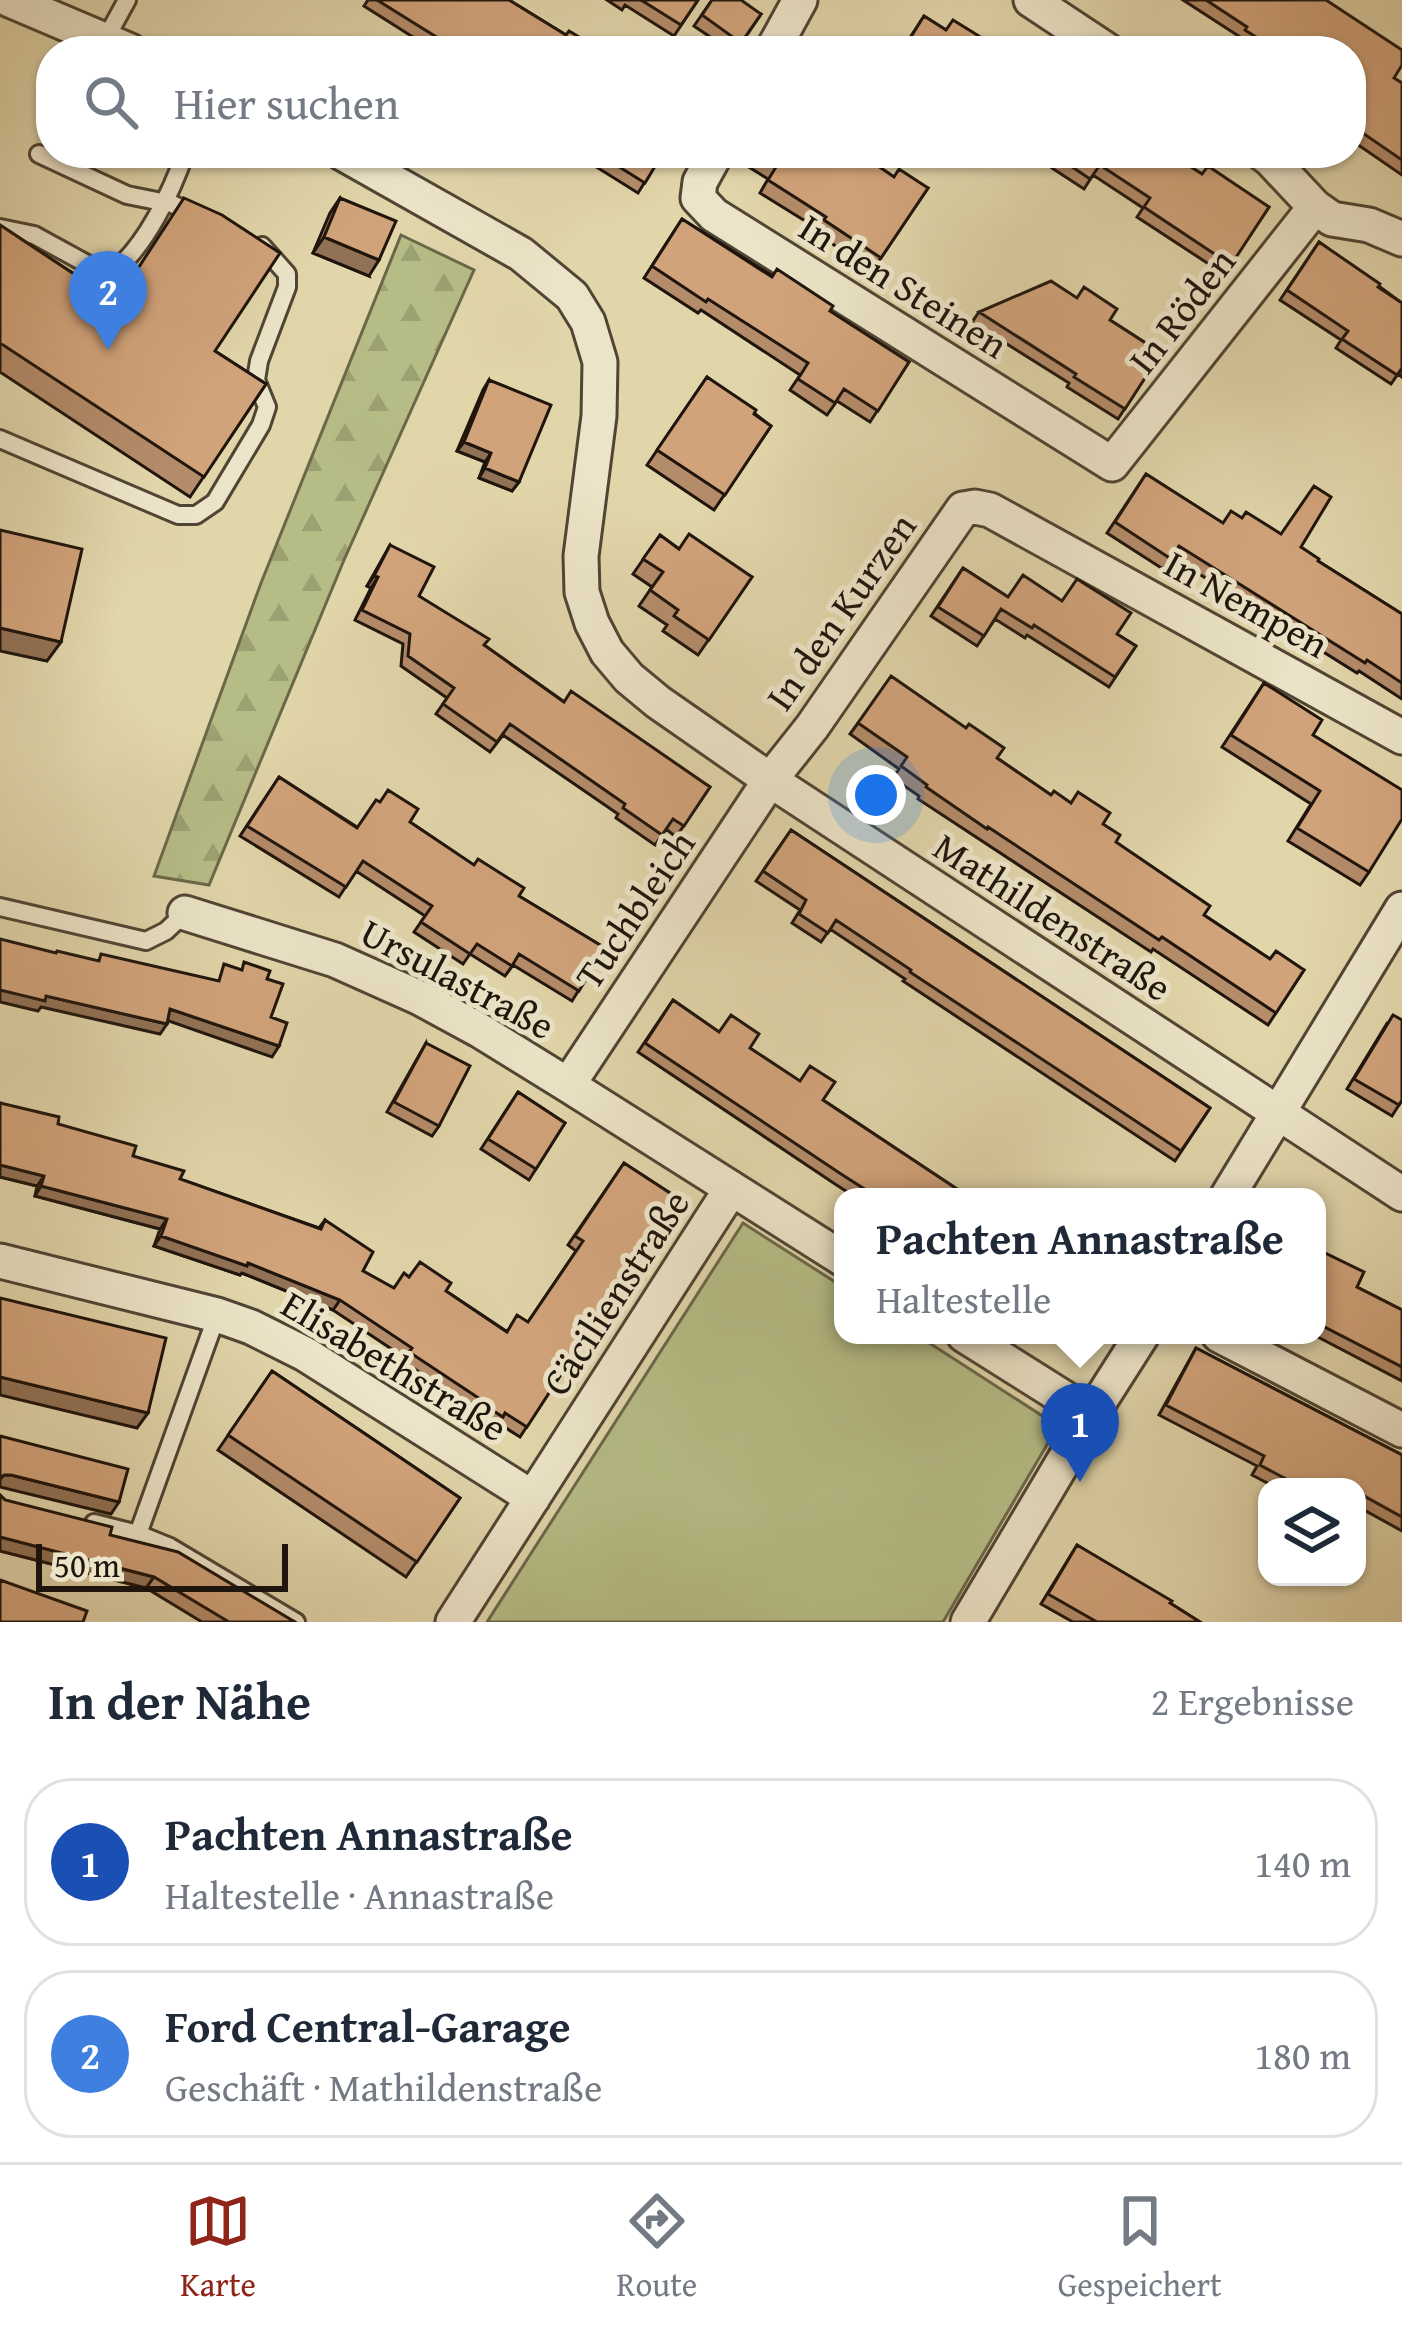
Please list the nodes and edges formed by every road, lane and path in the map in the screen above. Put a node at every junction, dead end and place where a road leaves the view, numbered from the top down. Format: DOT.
graph roads {
  1 [pos="10,0"];
  2 [pos="127,0"];
  3 [pos="800,0"];
  4 [pos="1031,0"];
  5 [pos="96,36"];
  6 [pos="120,36"];
  7 [pos="780,36"];
  8 [pos="1085,36"];
  9 [pos="69,168"];
  10 [pos="179,168"];
  11 [pos="369,168"];
  12 [pos="708,168"];
  13 [pos="1279,168"];
  14 [pos="165,203"];
  15 [pos="1315,208"];
  16 [pos="208,220"];
  17 [pos="0,228"];
  18 [pos="247,239"];
  19 [pos="1402,239"];
  20 [pos="0,439"];
  21 [pos="1112,464"];
  22 [pos="1051,543"];
  23 [pos="1402,736"];
  24 [pos="770,780"];
  25 [pos="0,908"];
  26 [pos="1402,909"];
  27 [pos="185,913"];
  28 [pos="568,1085"];
  29 [pos="1277,1115"];
  30 [pos="1232,1188"];
  31 [pos="731,1190"];
  32 [pos="1402,1194"];
  33 [pos="834,1253"];
  34 [pos="0,1261"];
  35 [pos="217,1315"];
  36 [pos="978,1344"];
  37 [pos="1136,1344"];
  38 [pos="1236,1344"];
  39 [pos="1091,1415"];
  40 [pos="1402,1430"];
  41 [pos="532,1498"];
  42 [pos="69,1516"];
  43 [pos="138,1534"];
  44 [pos="296,1622"];
  45 [pos="453,1622"];
  46 [pos="968,1622"];
  1 -- 5 [label="street"];
  2 -- 6 [label="lane"];
  3 -- 7 [label="street"];
  4 -- 8 [label="street"];
  9 -- 14 [label="lane"];
  10 -- 14 [label="lane"];
  11 -- 24 [label="street, Mathildenstraße"];
  12 -- 21 [label="street, In den Steinen"];
  13 -- 15 [label="street"];
  14 -- 16 [label="lane"];
  14 -- 17 [label="lane"];
  15 -- 19 [label="street"];
  15 -- 21 [label="street, In Röden"];
  18 -- 20 [label="lane"];
  22 -- 23 [label="street, In Nempen"];
  22 -- 24 [label="street, In den Kurzen"];
  24 -- 28 [label="street, Tuchbleich"];
  24 -- 29 [label="street, Mathildenstraße"];
  25 -- 27 [label="lane, Ursulastraße"];
  26 -- 29 [label="street"];
  27 -- 28 [label="street, Ursulastraße"];
  28 -- 31 [label="street, Ursulastraße"];
  29 -- 30 [label="street"];
  29 -- 32 [label="street, Mathildenstraße"];
  31 -- 33 [label="street, Ursulastraße"];
  31 -- 41 [label="street, Cäcilienstraße"];
  34 -- 35 [label="street, Elisabethstraße"];
  35 -- 41 [label="street, Elisabethstraße"];
  35 -- 43 [label="lane"];
  36 -- 39 [label="street"];
  37 -- 39 [label="street"];
  38 -- 40 [label="street"];
  39 -- 46 [label="street"];
  41 -- 45 [label="street, Cäcilienstraße"];
  42 -- 43 [label="lane"];
  43 -- 44 [label="lane"];
}
